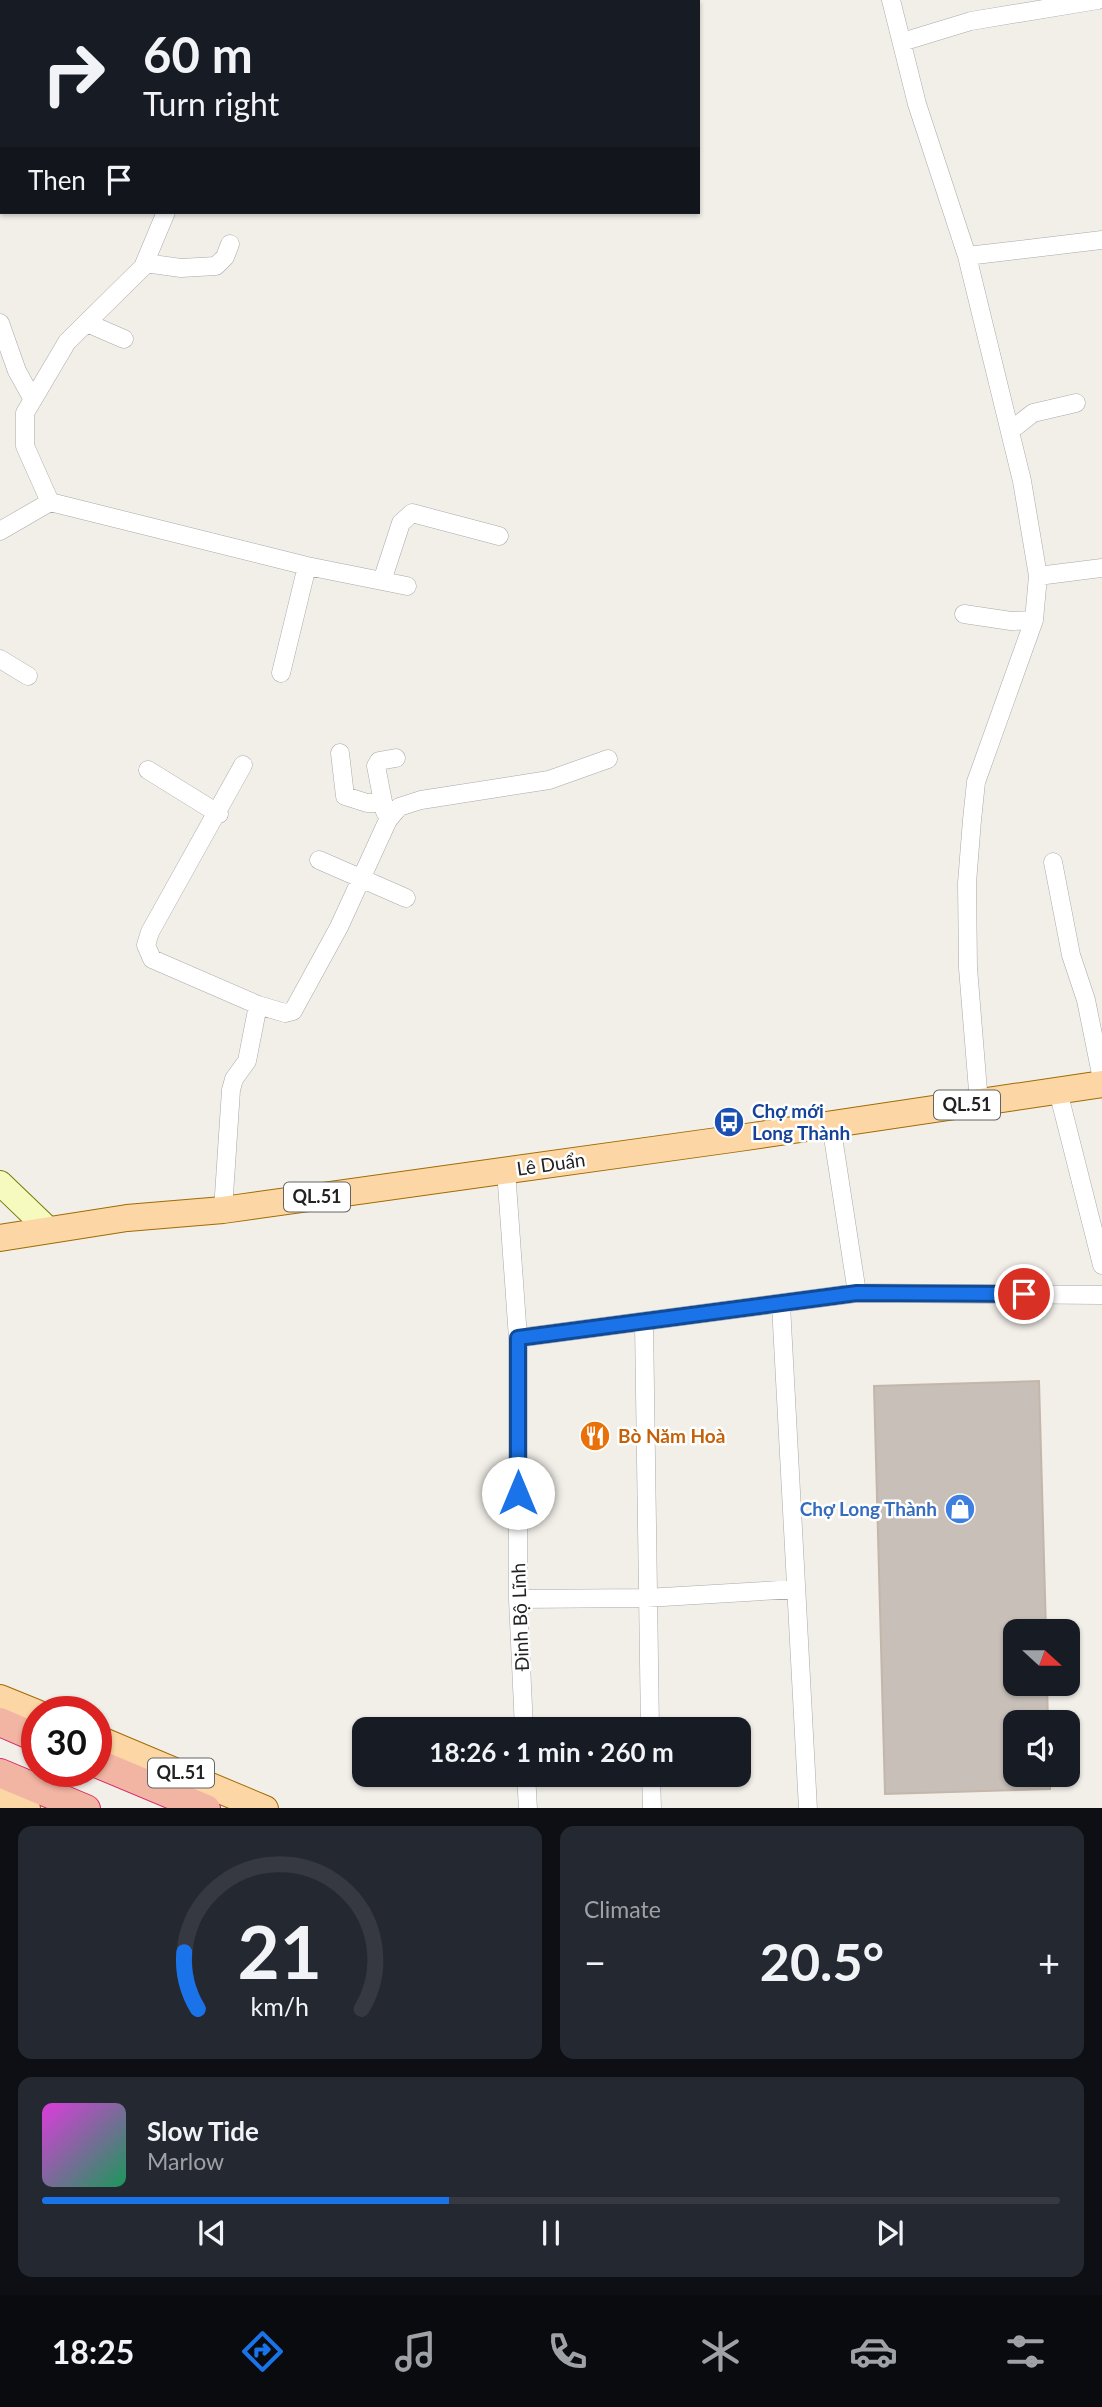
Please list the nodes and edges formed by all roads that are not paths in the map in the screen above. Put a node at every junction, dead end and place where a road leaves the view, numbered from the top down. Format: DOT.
graph roads {
  1 [pos="37,0"];
  2 [pos="43,0"];
  3 [pos="891,0"];
  4 [pos="1098,0"];
  5 [pos="902,43"];
  6 [pos="165,214"];
  7 [pos="1102,240"];
  8 [pos="230,244"];
  9 [pos="967,256"];
  10 [pos="145,263"];
  11 [pos="0,323"];
  12 [pos="87,323"];
  13 [pos="124,339"];
  14 [pos="32,398"];
  15 [pos="1076,403"];
  16 [pos="1010,431"];
  17 [pos="50,502"];
  18 [pos="0,531"];
  19 [pos="499,536"];
  20 [pos="307,566"];
  21 [pos="1102,568"];
  22 [pos="1038,576"];
  23 [pos="382,581"];
  24 [pos="407,586"];
  25 [pos="964,614"];
  26 [pos="1034,620"];
  27 [pos="0,659"];
  28 [pos="281,673"];
  29 [pos="28,676"];
  30 [pos="341,753"];
  31 [pos="396,758"];
  32 [pos="608,759"];
  33 [pos="243,765"];
  34 [pos="148,770"];
  35 [pos="385,811"];
  36 [pos="219,814"];
  37 [pos="319,860"];
  38 [pos="1053,862"];
  39 [pos="362,880"];
  40 [pos="406,898"];
  41 [pos="258,1005"];
  42 [pos="1102,1079"];
  43 [pos="1102,1084"];
  44 [pos="1058,1091"];
  45 [pos="979,1103"];
  46 [pos="831,1124"];
  47 [pos="506,1170"];
  48 [pos="0,1183"];
  49 [pos="223,1210"];
  50 [pos="49,1230"];
  51 [pos="0,1238"];
  52 [pos="1102,1265"];
  53 [pos="857,1293"];
  54 [pos="1102,1295"];
  55 [pos="781,1305"];
  56 [pos="644,1323"];
  57 [pos="518,1338"];
  58 [pos="796,1589"];
  59 [pos="518,1598"];
  60 [pos="646,1598"];
  61 [pos="0,1698"];
  62 [pos="21,1707"];
  63 [pos="523,1717"];
  64 [pos="650,1717"];
  65 [pos="0,1722"];
  66 [pos="21,1731"];
  67 [pos="112,1745"];
  68 [pos="112,1770"];
  69 [pos="0,1773"];
  70 [pos="527,1787"];
  71 [pos="651,1787"];
  72 [pos="0,1797"];
  73 [pos="27,1808"];
  74 [pos="86,1808"];
  75 [pos="206,1808"];
  76 [pos="265,1808"];
  77 [pos="528,1808"];
  78 [pos="652,1808"];
  79 [pos="808,1808"];
  1 -- 2 [label="street"];
  3 -- 5 [label="street"];
  4 -- 5 [label="street"];
  5 -- 9 [label="street"];
  6 -- 10 [label="street"];
  7 -- 9 [label="street"];
  8 -- 10 [label="street"];
  9 -- 16 [label="street"];
  10 -- 12 [label="street"];
  11 -- 14 [label="street"];
  12 -- 13 [label="street"];
  12 -- 14 [label="street"];
  14 -- 17 [label="street"];
  15 -- 16 [label="street"];
  16 -- 22 [label="street"];
  17 -- 18 [label="street"];
  17 -- 20 [label="street"];
  19 -- 23 [label="street"];
  20 -- 23 [label="street"];
  20 -- 28 [label="street"];
  21 -- 22 [label="street"];
  22 -- 26 [label="street"];
  23 -- 24 [label="street"];
  25 -- 26 [label="street"];
  26 -- 45 [label="street"];
  27 -- 29 [label="street"];
  30 -- 35 [label="street"];
  31 -- 35 [label="street"];
  32 -- 35 [label="street"];
  33 -- 36 [label="street"];
  34 -- 36 [label="street"];
  35 -- 39 [label="street"];
  36 -- 41 [label="street"];
  37 -- 39 [label="street"];
  38 -- 42 [label="street"];
  39 -- 40 [label="street"];
  39 -- 41 [label="street"];
  41 -- 49 [label="street"];
  43 -- 44 [label="main road, Lê Duẩn / QL.51"];
  44 -- 45 [label="main road, Lê Duẩn / QL.51"];
  44 -- 52 [label="street"];
  45 -- 46 [label="main road, Lê Duẩn / QL.51"];
  46 -- 47 [label="main road, Lê Duẩn / QL.51"];
  46 -- 53 [label="street"];
  47 -- 49 [label="main road, Lê Duẩn / QL.51"];
  47 -- 57 [label="street, Đinh Bộ Lĩnh"];
  48 -- 50 [label="main road"];
  49 -- 50 [label="main road, Lê Duẩn / QL.51"];
  50 -- 51 [label="main road, Lê Duẩn / QL.51"];
  53 -- 54 [label="street"];
  53 -- 55 [label="street"];
  55 -- 56 [label="street"];
  55 -- 58 [label="street"];
  56 -- 57 [label="street"];
  56 -- 60 [label="street"];
  57 -- 59 [label="street, Đinh Bộ Lĩnh"];
  58 -- 60 [label="street"];
  58 -- 79 [label="street"];
  59 -- 60 [label="street"];
  59 -- 63 [label="street, Đinh Bộ Lĩnh"];
  60 -- 64 [label="street"];
  61 -- 62 [label="main road"];
  65 -- 66 [label="highway"];
  67 -- 76 [label="main road, QL.51"];
  68 -- 75 [label="highway, QL.51"];
  69 -- 74 [label="highway"];
  70 -- 77 [label="street"];
  71 -- 78 [label="street"];
  72 -- 73 [label="main road"];
}
